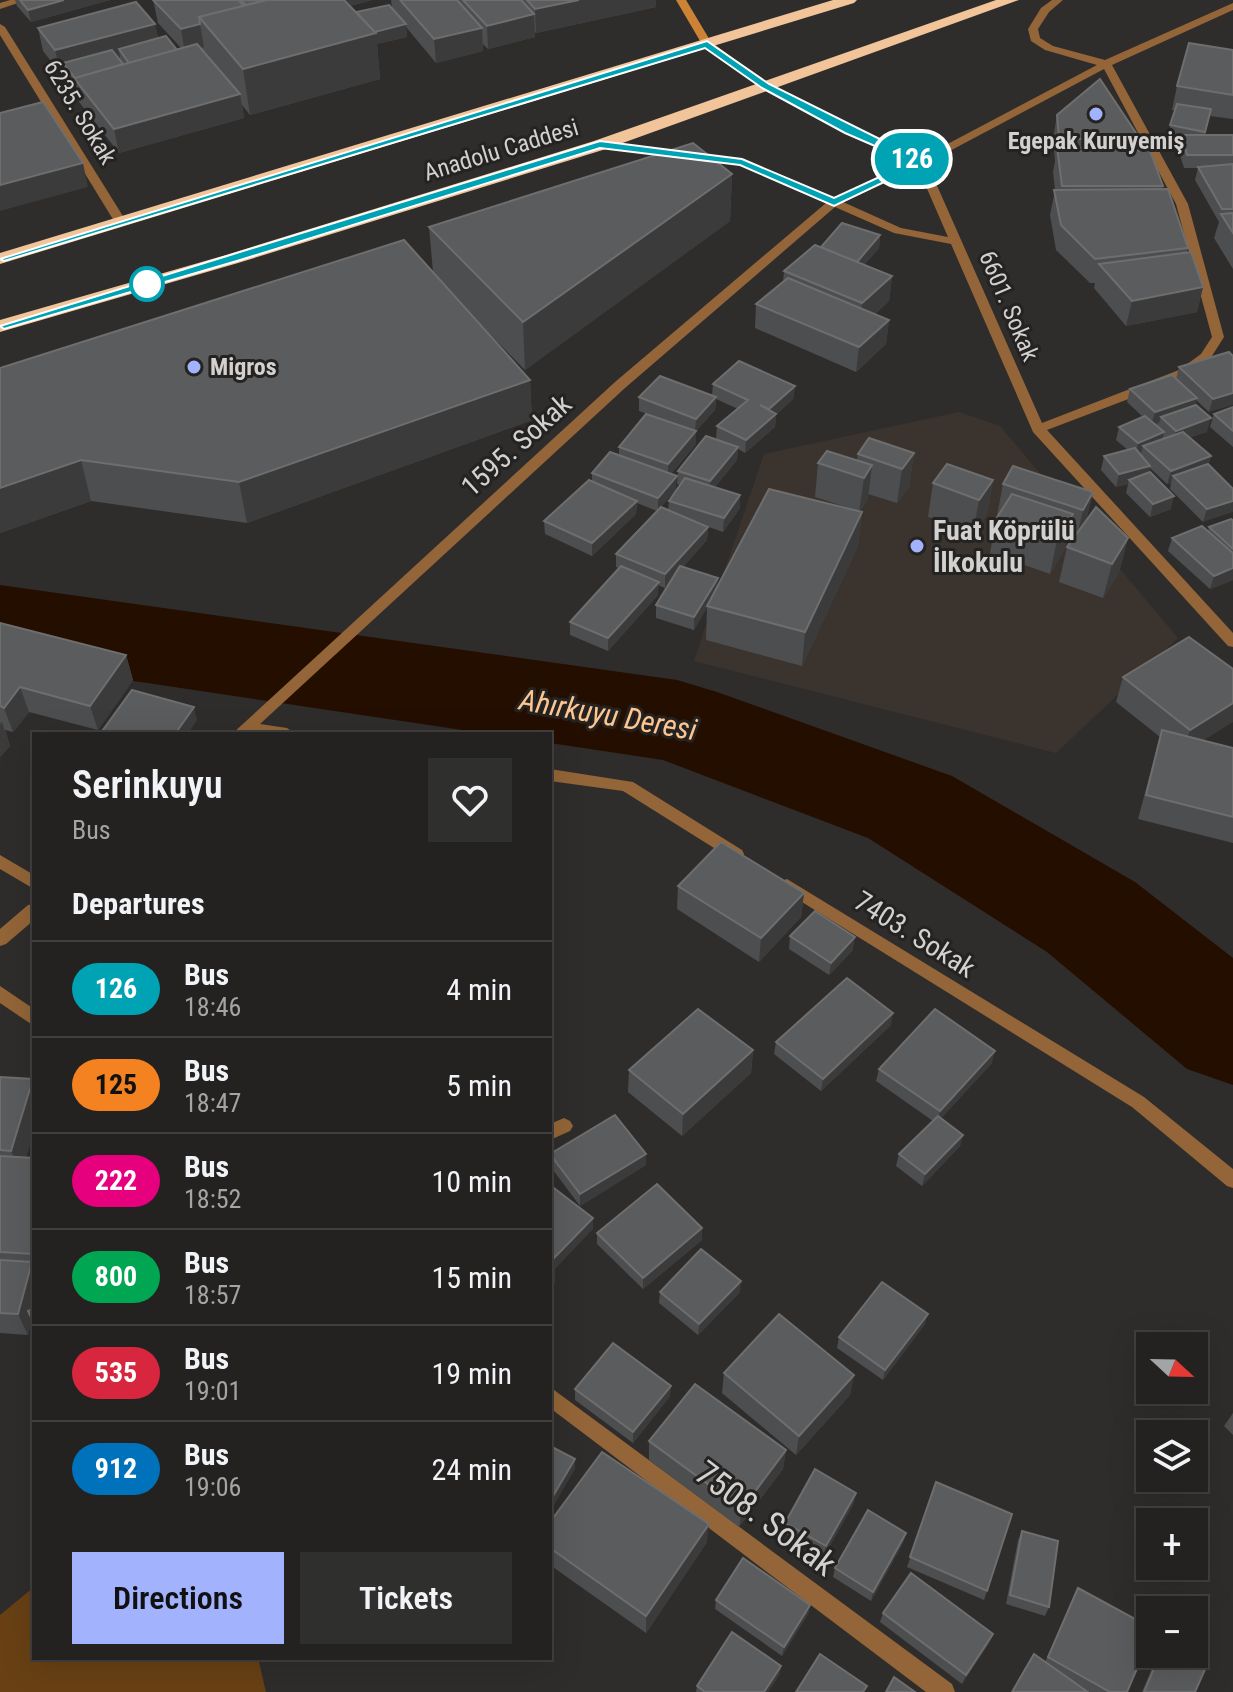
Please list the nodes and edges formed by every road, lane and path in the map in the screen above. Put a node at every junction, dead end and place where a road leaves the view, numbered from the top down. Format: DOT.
graph roads {
  1 [pos="22,0"];
  2 [pos="681,0"];
  3 [pos="849,0"];
  4 [pos="1011,0"];
  5 [pos="1058,0"];
  6 [pos="0,6"];
  7 [pos="1233,6"];
  8 [pos="0,27"];
  9 [pos="707,44"];
  10 [pos="14,46"];
  11 [pos="0,50"];
  12 [pos="1106,64"];
  13 [pos="765,86"];
  14 [pos="600,145"];
  15 [pos="921,162"];
  16 [pos="834,202"];
  17 [pos="120,221"];
  18 [pos="957,242"];
  19 [pos="0,259"];
  20 [pos="0,326"];
  21 [pos="1218,337"];
  22 [pos="1233,338"];
  23 [pos="1038,429"];
  24 [pos="1233,642"];
  25 [pos="248,726"];
  26 [pos="277,732"];
  27 [pos="552,775"];
  28 [pos="0,861"];
  29 [pos="748,861"];
  30 [pos="775,878"];
  31 [pos="32,882"];
  32 [pos="32,912"];
  33 [pos="0,939"];
  34 [pos="0,993"];
  35 [pos="32,1017"];
  36 [pos="1233,1180"];
  37 [pos="552,1398"];
  38 [pos="944,1692"];
  1 -- 6 [label="street"];
  2 -- 9 [label="street"];
  3 -- 9 [label="highway, Anadolu Caddesi"];
  4 -- 13 [label="highway, Anadolu Caddesi"];
  5 -- 12 [label="street"];
  7 -- 12 [label="street, 1595. Sokak"];
  8 -- 10 [label="street, 6235. Sokak"];
  9 -- 13 [label="street"];
  9 -- 17 [label="highway, Anadolu Caddesi"];
  10 -- 11 [label="street"];
  10 -- 17 [label="street, 6235. Sokak"];
  12 -- 15 [label="street, 1595. Sokak"];
  12 -- 21 [label="street"];
  13 -- 14 [label="highway, Anadolu Caddesi"];
  13 -- 15 [label="street"];
  14 -- 16 [label="street"];
  14 -- 20 [label="highway, Anadolu Caddesi"];
  15 -- 16 [label="street, 1595. Sokak"];
  15 -- 18 [label="street, 6601. Sokak"];
  16 -- 18 [label="street"];
  16 -- 25 [label="street, 1595. Sokak"];
  17 -- 19 [label="highway, Anadolu Caddesi"];
  18 -- 23 [label="street, 6601. Sokak"];
  21 -- 22 [label="street"];
  21 -- 23 [label="street"];
  23 -- 24 [label="street, 6601. Sokak"];
  25 -- 26 [label="street"];
  27 -- 29 [label="street"];
  28 -- 31 [label="street"];
  30 -- 36 [label="street, 7403. Sokak"];
  32 -- 33 [label="street"];
  34 -- 35 [label="street"];
  37 -- 38 [label="street, 7508. Sokak"];
}
